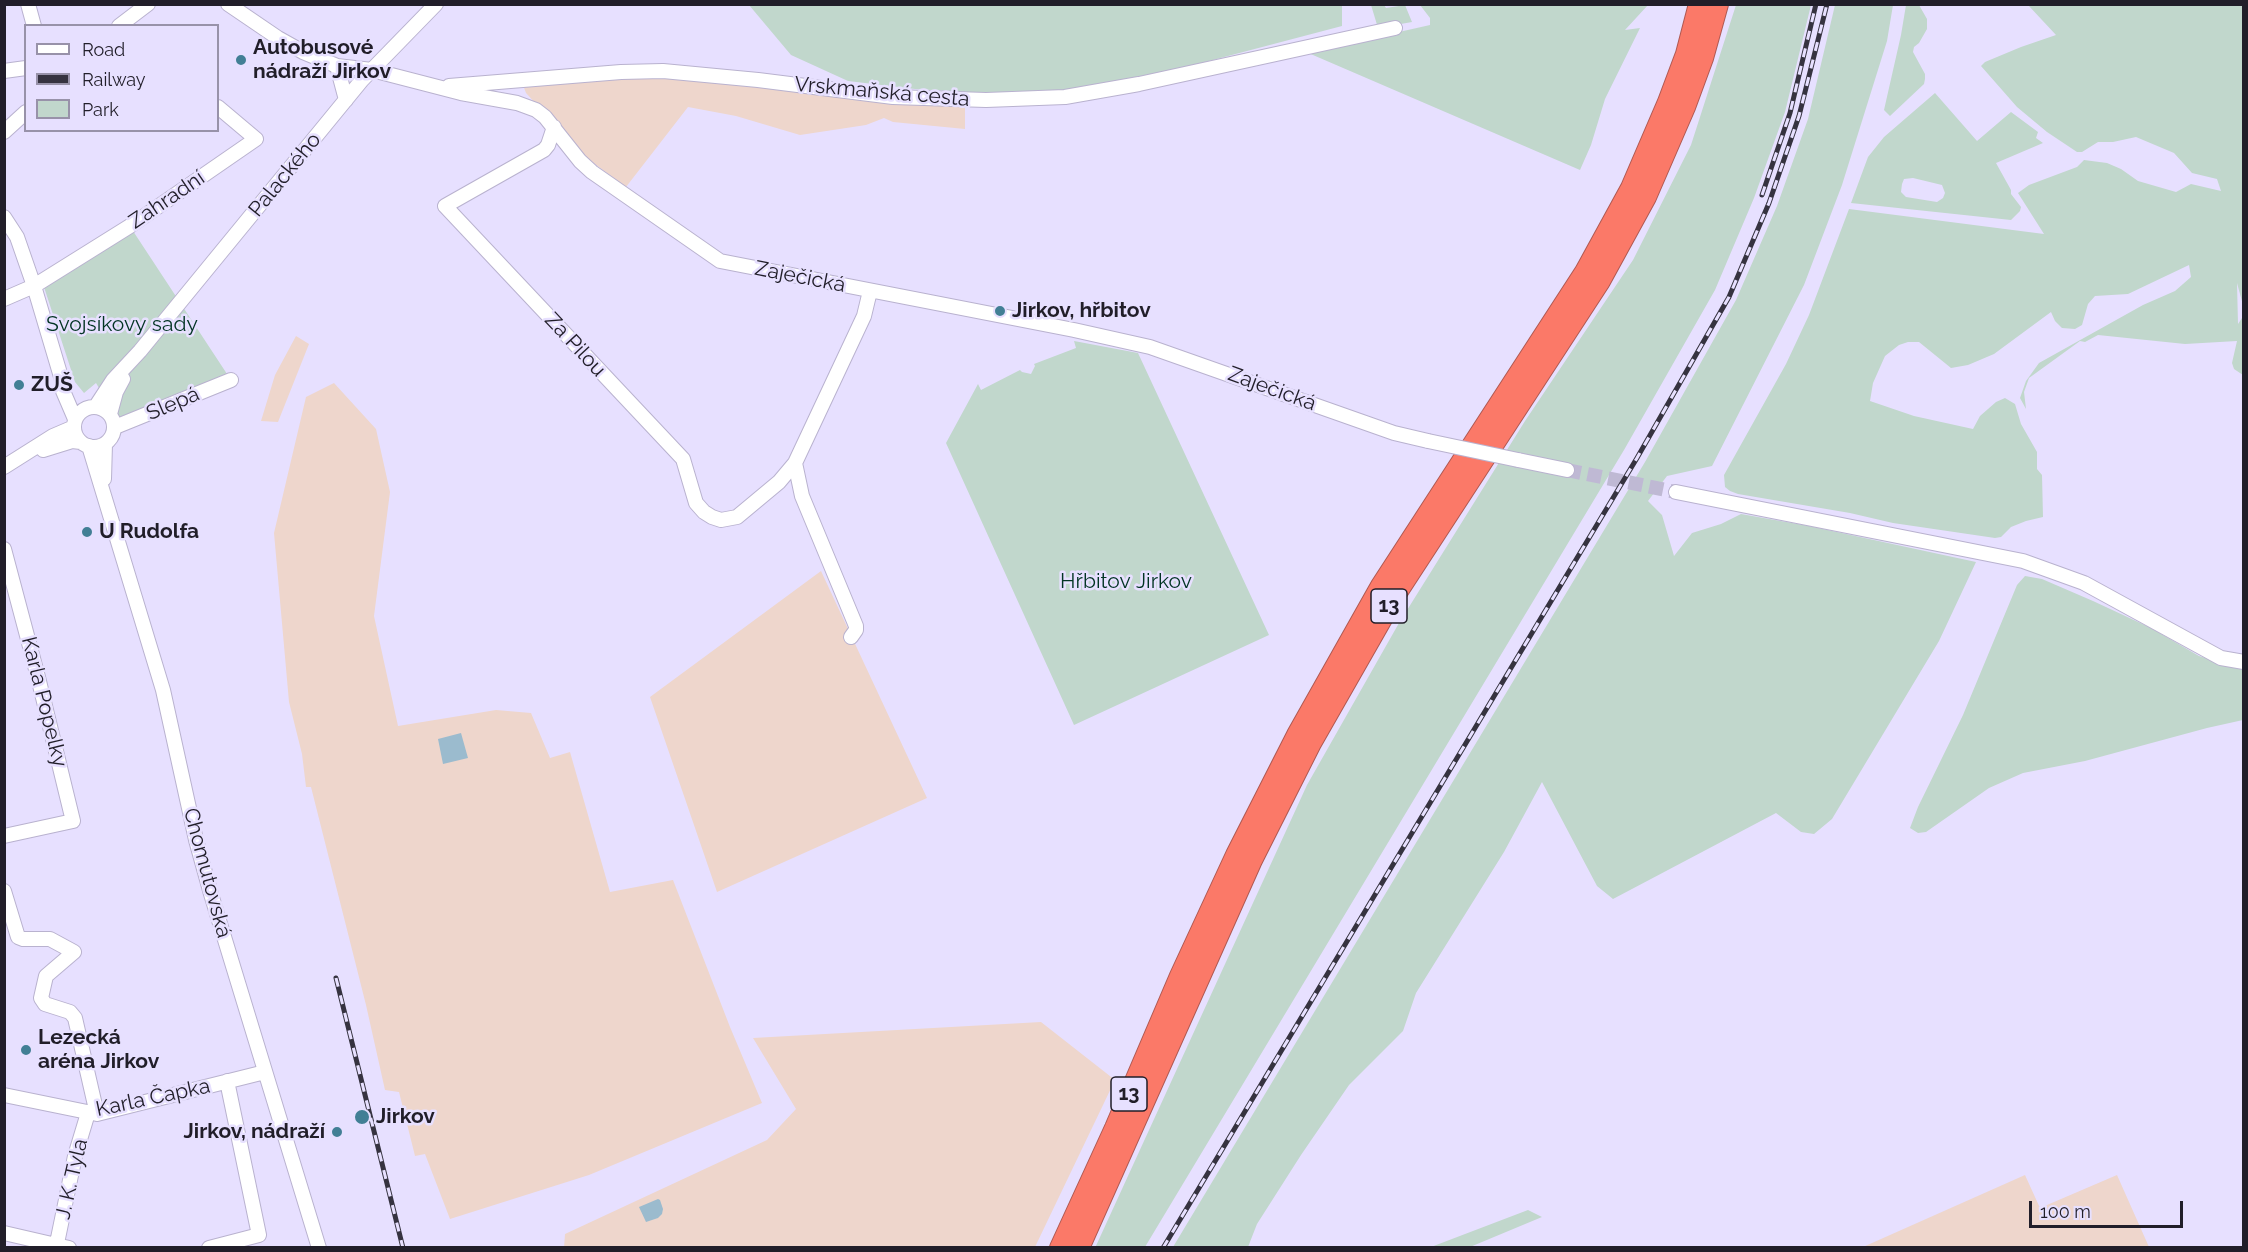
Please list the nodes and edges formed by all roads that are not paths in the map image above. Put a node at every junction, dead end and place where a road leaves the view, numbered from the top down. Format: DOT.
graph roads {
  1 [pos="28,4"];
  2 [pos="148,4"];
  3 [pos="228,4"];
  4 [pos="435,4"];
  5 [pos="1699,4"];
  6 [pos="1719,4"];
  7 [pos="33,24"];
  8 [pos="122,24"];
  9 [pos="1395,28"];
  10 [pos="337,66"];
  11 [pos="24,68"];
  12 [pos="4,70"];
  13 [pos="372,70"];
  14 [pos="435,86"];
  15 [pos="346,100"];
  16 [pos="219,108"];
  17 [pos="24,114"];
  18 [pos="554,127"];
  19 [pos="4,132"];
  20 [pos="4,217"];
  21 [pos="34,286"];
  22 [pos="870,291"];
  23 [pos="4,299"];
  24 [pos="140,351"];
  25 [pos="231,380"];
  26 [pos="64,387"];
  27 [pos="91,407"];
  28 [pos="112,420"];
  29 [pos="74,423"];
  30 [pos="85,444"];
  31 [pos="105,444"];
  32 [pos="795,463"];
  33 [pos="9,465"];
  34 [pos="1567,470"];
  35 [pos="1676,492"];
  36 [pos="104,496"];
  37 [pos="4,549"];
  38 [pos="850,637"];
  39 [pos="2244,662"];
  40 [pos="4,836"];
  41 [pos="4,891"];
  42 [pos="265,1072"];
  43 [pos="226,1081"];
  44 [pos="4,1095"];
  45 [pos="93,1113"];
  46 [pos="4,1233"];
  47 [pos="60,1247"];
  48 [pos="209,1248"];
  49 [pos="319,1248"];
  50 [pos="1058,1248"];
  51 [pos="1079,1248"];
  1 -- 7 [label="street"];
  2 -- 8 [label="street"];
  3 -- 10 [label="street, Zaječická"];
  4 -- 13 [label="street, Palackého"];
  5 -- 50 [label="highway, 13"];
  6 -- 51 [label="highway, 13"];
  9 -- 14 [label="street, Vrskmaňská cesta"];
  10 -- 13 [label="street, Zaječická"];
  10 -- 15 [label="street"];
  11 -- 12 [label="street"];
  13 -- 14 [label="street, Zaječická"];
  13 -- 15 [label="street, Palackého"];
  14 -- 18 [label="street, Zaječická"];
  15 -- 24 [label="street, Palackého"];
  16 -- 21 [label="street, Zahradní"];
  17 -- 19 [label="street"];
  18 -- 22 [label="street, Zaječická"];
  18 -- 32 [label="street, Za Pilou"];
  20 -- 21 [label="street, Chomutovská"];
  21 -- 23 [label="street"];
  21 -- 26 [label="street, Chomutovská"];
  22 -- 32 [label="street"];
  22 -- 34 [label="street, Zaječická, bridge"];
  24 -- 27 [label="street, Palackého"];
  24 -- 28 [label="street, Palackého"];
  25 -- 28 [label="street, Slepá"];
  26 -- 27 [label="street"];
  26 -- 29 [label="street, Chomutovská"];
  27 -- 28 [label="street"];
  27 -- 29 [label="street"];
  28 -- 31 [label="street, Chomutovská"];
  29 -- 30 [label="street, Chomutovská"];
  29 -- 33 [label="street"];
  30 -- 31 [label="street"];
  30 -- 33 [label="street"];
  30 -- 36 [label="street, Chomutovská"];
  31 -- 36 [label="street, Chomutovská"];
  32 -- 38 [label="street"];
  35 -- 39 [label="street"];
  36 -- 42 [label="street, Chomutovská"];
  37 -- 40 [label="street, Karla Popelky"];
  41 -- 45 [label="street"];
  42 -- 43 [label="street, Karla Čapka"];
  42 -- 49 [label="street, Chomutovská"];
  43 -- 45 [label="street, Karla Čapka"];
  43 -- 48 [label="street"];
  44 -- 45 [label="street, Karla Čapka"];
  45 -- 47 [label="street, J. K. Tyla"];
  46 -- 47 [label="street"];
}
